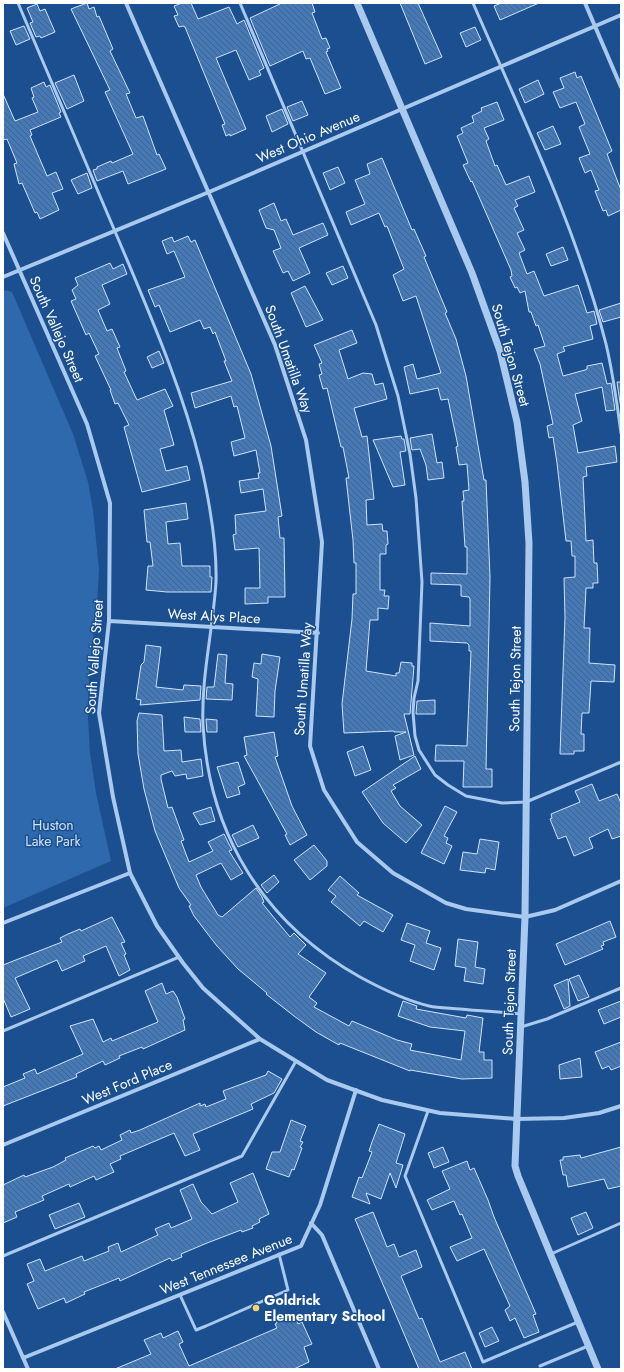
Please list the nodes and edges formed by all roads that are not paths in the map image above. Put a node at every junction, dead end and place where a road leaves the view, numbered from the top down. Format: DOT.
graph roads {
  1 [pos="18,3"];
  2 [pos="126,3"];
  3 [pos="240,3"];
  4 [pos="357,3"];
  5 [pos="473,3"];
  6 [pos="585,3"];
  7 [pos="621,15"];
  8 [pos="595,26"];
  9 [pos="500,66"];
  10 [pos="621,87"];
  11 [pos="403,108"];
  12 [pos="304,151"];
  13 [pos="209,192"];
  14 [pos="115,231"];
  15 [pos="3,233"];
  16 [pos="19,271"];
  17 [pos="3,277"];
  18 [pos="621,433"];
  19 [pos="110,621"];
  20 [pos="212,626"];
  21 [pos="318,633"];
  22 [pos="621,762"];
  23 [pos="526,802"];
  24 [pos="130,873"];
  25 [pos="621,881"];
  26 [pos="525,917"];
  27 [pos="3,923"];
  28 [pos="179,957"];
  29 [pos="621,988"];
  30 [pos="522,1014"];
  31 [pos="521,1028"];
  32 [pos="3,1031"];
  33 [pos="260,1039"];
  34 [pos="296,1061"];
  35 [pos="356,1090"];
  36 [pos="621,1106"];
  37 [pos="428,1111"];
  38 [pos="516,1119"];
  39 [pos="3,1145"];
  40 [pos="310,1223"];
  41 [pos="621,1223"];
  42 [pos="279,1254"];
  43 [pos="550,1254"];
  44 [pos="3,1256"];
  45 [pos="180,1295"];
  46 [pos="3,1312"];
  47 [pos="578,1322"];
  48 [pos="588,1346"];
  49 [pos="23,1358"];
  50 [pos="540,1366"];
  51 [pos="28,1369"];
  52 [pos="379,1369"];
  53 [pos="598,1369"];
  1 -- 14 [label="lane"];
  2 -- 13 [label="street, South Umatilla Way"];
  3 -- 12 [label="lane"];
  4 -- 11 [label="street, South Tejon Street"];
  5 -- 9 [label="lane"];
  6 -- 8 [label="street"];
  7 -- 8 [label="street, West Ohio Avenue"];
  8 -- 9 [label="street, West Ohio Avenue"];
  8 -- 10 [label="street"];
  9 -- 11 [label="street, West Ohio Avenue"];
  9 -- 18 [label="lane"];
  11 -- 12 [label="street, West Ohio Avenue"];
  11 -- 23 [label="street, South Tejon Street"];
  12 -- 13 [label="street, West Ohio Avenue"];
  12 -- 23 [label="lane"];
  13 -- 14 [label="street, West Ohio Avenue"];
  13 -- 21 [label="street, South Umatilla Way"];
  14 -- 16 [label="street, West Ohio Avenue"];
  14 -- 20 [label="lane"];
  15 -- 16 [label="street, South Vallejo Street"];
  16 -- 17 [label="street, West Ohio Avenue"];
  16 -- 19 [label="street, South Vallejo Street"];
  19 -- 20 [label="street, West Alys Place"];
  19 -- 24 [label="street, South Vallejo Street"];
  20 -- 21 [label="street, West Alys Place"];
  20 -- 30 [label="lane"];
  21 -- 26 [label="street, South Umatilla Way"];
  22 -- 23 [label="lane"];
  23 -- 26 [label="street, South Tejon Street"];
  24 -- 27 [label="street"];
  24 -- 28 [label="street, South Vallejo Street"];
  25 -- 26 [label="street"];
  26 -- 30 [label="street, South Tejon Street"];
  28 -- 32 [label="lane"];
  28 -- 33 [label="street, South Vallejo Street"];
  29 -- 31 [label="lane"];
  30 -- 31 [label="street, South Tejon Street"];
  31 -- 38 [label="street, South Tejon Street"];
  33 -- 34 [label="street, South Vallejo Street"];
  33 -- 39 [label="street, West Ford Place"];
  34 -- 35 [label="street, South Vallejo Street"];
  34 -- 44 [label="lane"];
  35 -- 37 [label="street"];
  35 -- 40 [label="street, West Tennessee Avenue"];
  36 -- 38 [label="street"];
  37 -- 38 [label="street"];
  37 -- 47 [label="lane"];
  38 -- 43 [label="street, South Tejon Street"];
  40 -- 42 [label="street, West Tennessee Avenue"];
  40 -- 52 [label="street"];
  41 -- 43 [label="lane"];
  42 -- 45 [label="street, West Tennessee Avenue"];
  42 -- 45 [label="lane"];
  43 -- 47 [label="street, South Tejon Street"];
  45 -- 49 [label="street, West Tennessee Avenue"];
  46 -- 49 [label="street"];
  47 -- 48 [label="street, South Tejon Street"];
  48 -- 50 [label="lane"];
  48 -- 53 [label="street, South Tejon Street"];
  49 -- 51 [label="street"];
}
